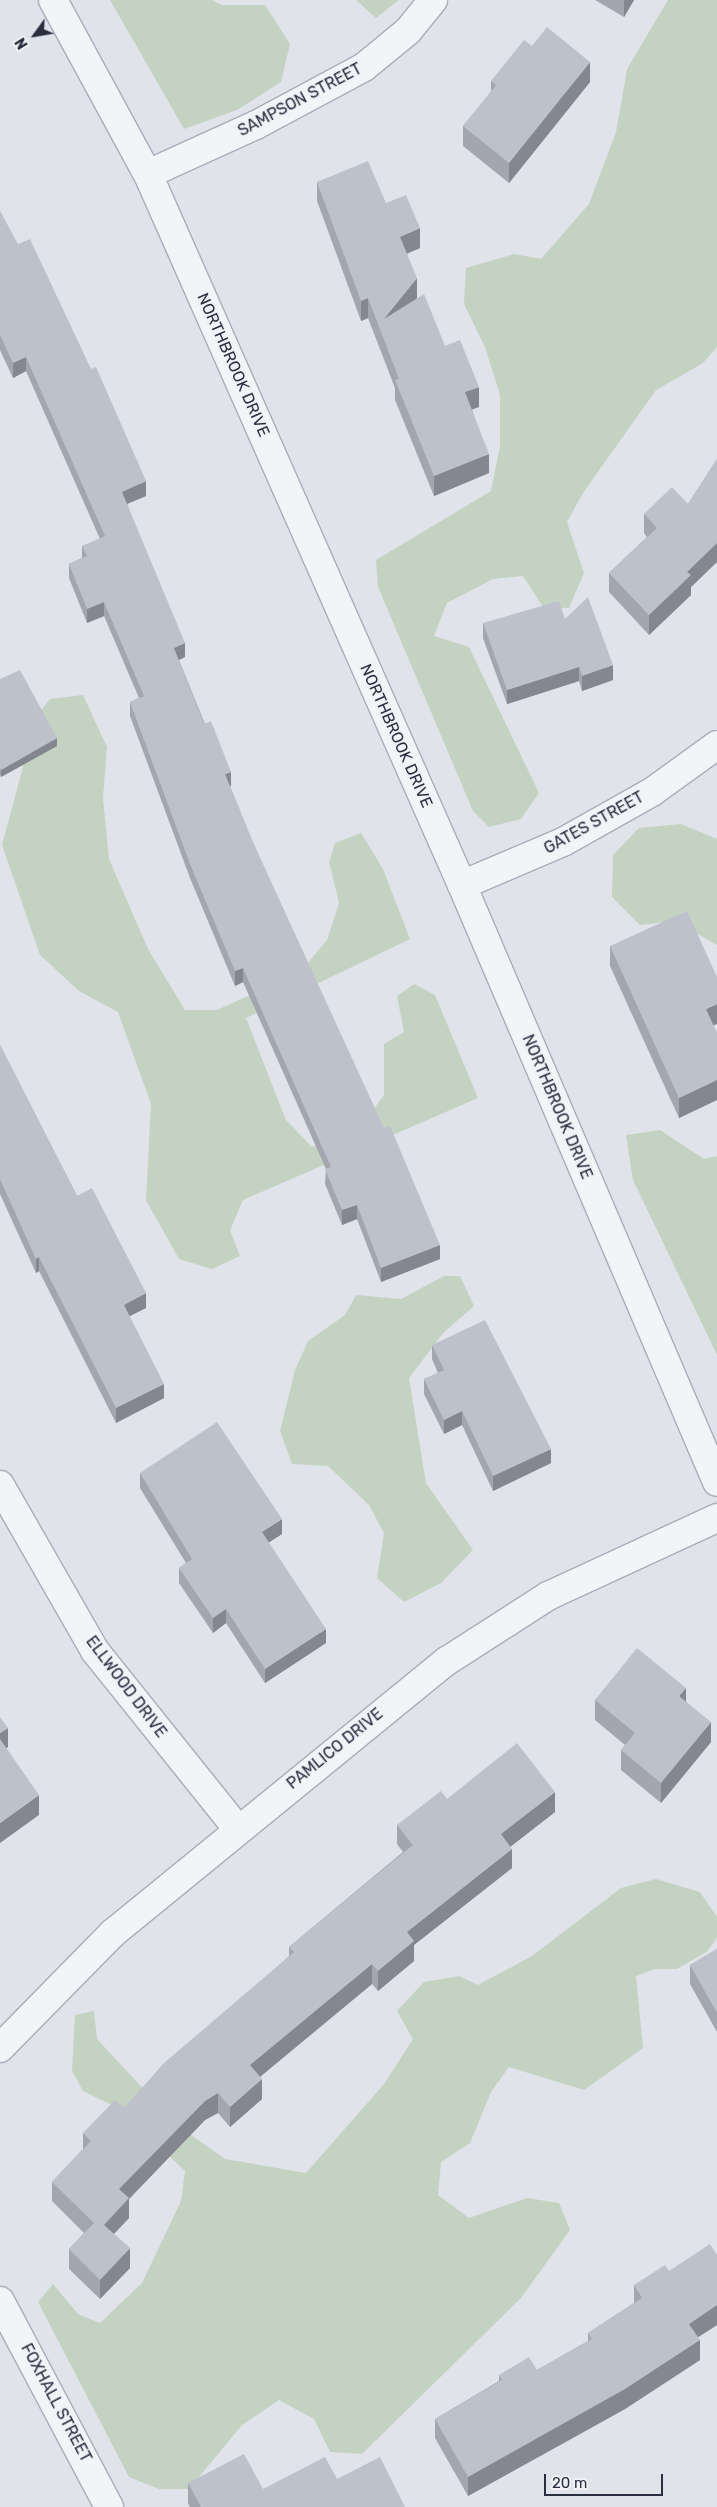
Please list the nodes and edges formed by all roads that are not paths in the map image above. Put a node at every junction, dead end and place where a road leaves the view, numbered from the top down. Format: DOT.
graph roads {
  1 [pos="52,0"];
  2 [pos="433,0"];
  3 [pos="148,174"];
  4 [pos="717,745"];
  5 [pos="462,885"];
  6 [pos="717,1482"];
  7 [pos="0,1485"];
  8 [pos="717,1518"];
  9 [pos="237,1828"];
  10 [pos="0,2048"];
  11 [pos="0,2301"];
  12 [pos="109,2507"];
  1 -- 3 [label="street, NORTHBROOK DRIVE"];
  2 -- 3 [label="street, SAMPSON STREET"];
  3 -- 5 [label="street, NORTHBROOK DRIVE"];
  4 -- 5 [label="street, GATES STREET"];
  5 -- 6 [label="street, NORTHBROOK DRIVE"];
  7 -- 9 [label="street, ELLWOOD DRIVE"];
  8 -- 9 [label="street, PAMLICO DRIVE"];
  9 -- 10 [label="street, PAMLICO DRIVE"];
  11 -- 12 [label="street, FOXHALL STREET"];
}
